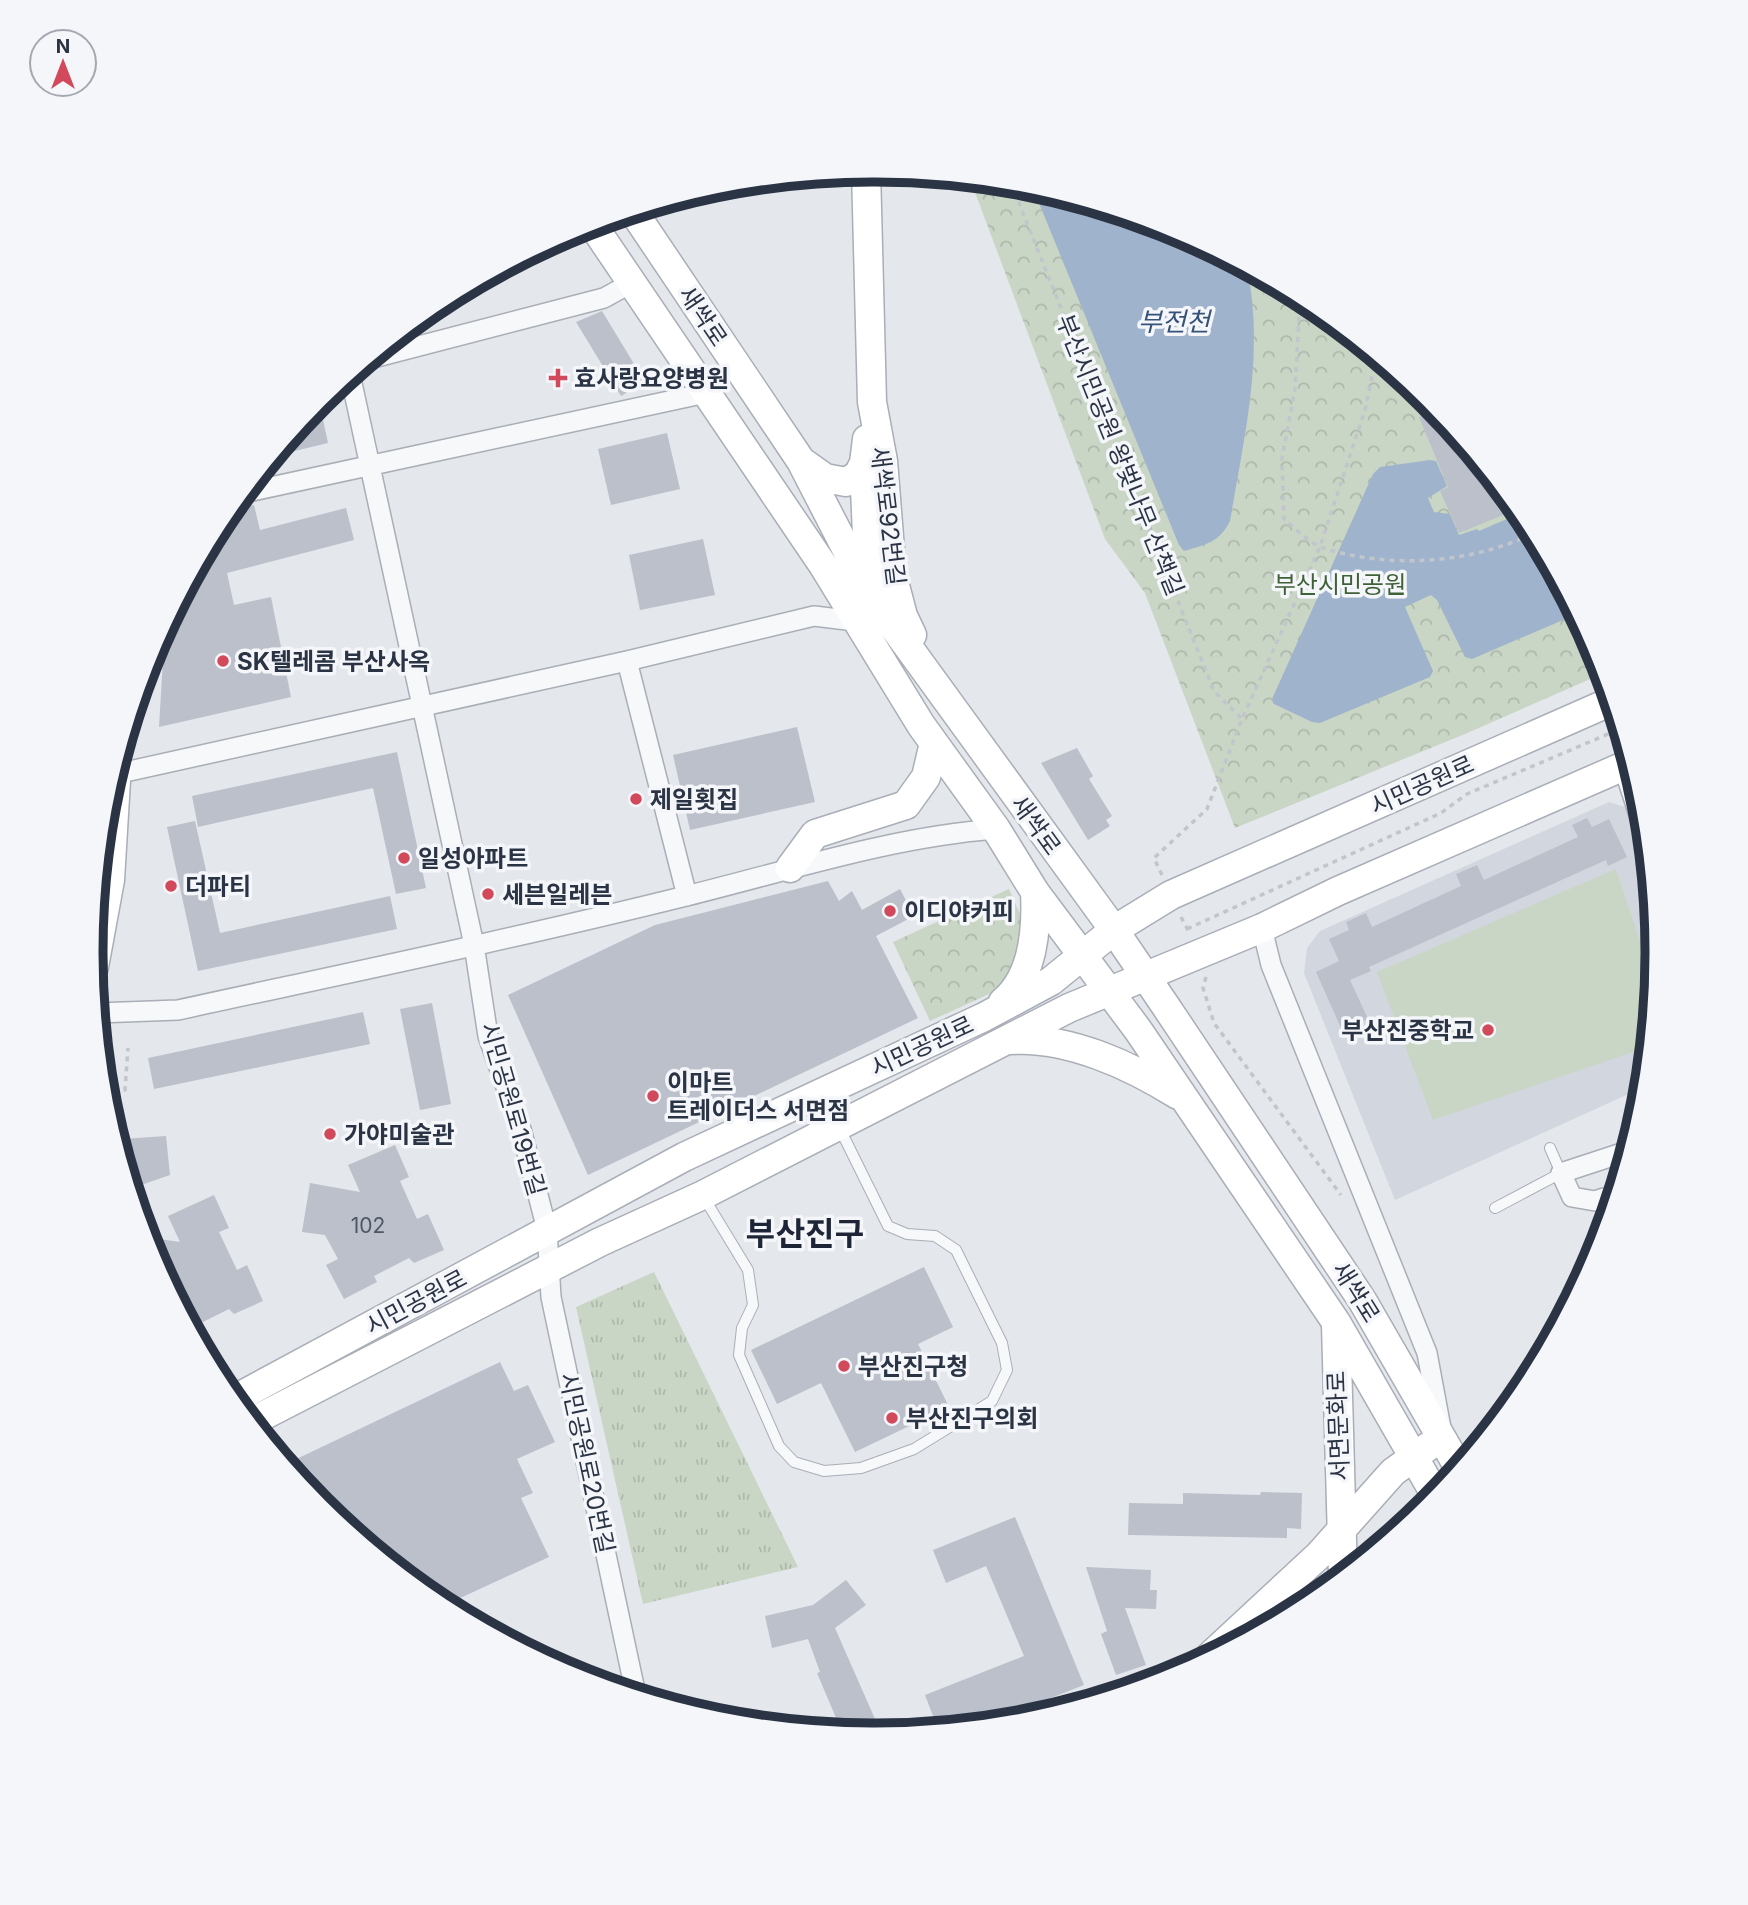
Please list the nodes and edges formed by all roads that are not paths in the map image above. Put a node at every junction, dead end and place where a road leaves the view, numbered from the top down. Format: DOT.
graph roads {
  1 [pos="866,182"];
  2 [pos="638,219"];
  3 [pos="598,233"];
  4 [pos="631,283"];
  5 [pos="390,354"];
  6 [pos="353,385"];
  7 [pos="706,393"];
  8 [pos="872,402"];
  9 [pos="801,461"];
  10 [pos="864,463"];
  11 [pos="370,465"];
  12 [pos="258,490"];
  13 [pos="869,593"];
  14 [pos="855,621"];
  15 [pos="627,661"];
  16 [pos="948,704"];
  17 [pos="1604,705"];
  18 [pos="422,706"];
  19 [pos="934,743"];
  20 [pos="127,767"];
  21 [pos="1623,774"];
  22 [pos="996,829"];
  23 [pos="113,834"];
  24 [pos="790,867"];
  25 [pos="1035,892"];
  26 [pos="687,896"];
  27 [pos="105,910"];
  28 [pos="1262,928"];
  29 [pos="1114,930"];
  30 [pos="474,945"];
  31 [pos="1082,956"];
  32 [pos="1146,978"];
  33 [pos="1112,992"];
  34 [pos="106,1013"];
  35 [pos="984,1017"];
  36 [pos="1003,1041"];
  37 [pos="1186,1100"];
  38 [pos="839,1127"];
  39 [pos="1550,1148"];
  40 [pos="1617,1155"];
  41 [pos="1561,1173"];
  42 [pos="703,1195"];
  43 [pos="1604,1199"];
  44 [pos="1495,1208"];
  45 [pos="547,1230"];
  46 [pos="551,1267"];
  47 [pos="1336,1322"];
  48 [pos="258,1387"];
  49 [pos="239,1389"];
  50 [pos="243,1395"];
  51 [pos="260,1418"];
  52 [pos="1442,1436"];
  53 [pos="1413,1457"];
  54 [pos="1454,1459"];
  55 [pos="1430,1486"];
  56 [pos="1341,1530"];
  57 [pos="1342,1564"];
  58 [pos="1232,1635"];
  59 [pos="634,1684"];
  1 -- 8 [label="main road, 새싹로92번길"];
  2 -- 9 [label="main road, 새싹로"];
  3 -- 4 [label="main road, 새싹로"];
  4 -- 5 [label="street"];
  4 -- 7 [label="main road, 새싹로"];
  6 -- 11 [label="street, 시민공원로19번길"];
  7 -- 11 [label="street"];
  7 -- 14 [label="main road, 새싹로"];
  8 -- 10 [label="main road, 새싹로92번길"];
  8 -- 16 [label="main road, 새싹로92번길"];
  9 -- 10 [label="main road"];
  9 -- 13 [label="main road, 새싹로"];
  10 -- 13 [label="main road, 새싹로92번길"];
  11 -- 12 [label="street"];
  11 -- 18 [label="street, 시민공원로19번길"];
  13 -- 14 [label="main road, 새싹로92번길"];
  13 -- 16 [label="main road, 새싹로"];
  14 -- 15 [label="street"];
  14 -- 19 [label="main road, 새싹로"];
  15 -- 18 [label="street"];
  15 -- 26 [label="street"];
  16 -- 29 [label="main road, 새싹로"];
  17 -- 29 [label="main road, 시민공원로"];
  18 -- 20 [label="street"];
  18 -- 30 [label="street, 시민공원로19번길"];
  19 -- 22 [label="main road, 새싹로"];
  19 -- 24 [label="main road"];
  21 -- 28 [label="main road, 시민공원로"];
  22 -- 24 [label="street, 새싹로"];
  22 -- 25 [label="main road, 새싹로"];
  23 -- 27 [label="main road"];
  24 -- 26 [label="street, 새싹로"];
  25 -- 31 [label="main road, 새싹로"];
  25 -- 35 [label="main road"];
  26 -- 30 [label="street"];
  28 -- 32 [label="main road, 시민공원로"];
  28 -- 52 [label="street, 새싹로"];
  29 -- 31 [label="main road, 시민공원로"];
  29 -- 32 [label="main road, 새싹로"];
  30 -- 34 [label="street"];
  30 -- 45 [label="street, 시민공원로19번길"];
  31 -- 33 [label="main road, 새싹로"];
  31 -- 35 [label="main road, 시민공원로"];
  32 -- 33 [label="main road, 시민공원로"];
  32 -- 52 [label="main road, 새싹로"];
  33 -- 36 [label="main road, 시민공원로"];
  33 -- 37 [label="main road, 새싹로"];
  35 -- 45 [label="main road, 시민공원로"];
  36 -- 37 [label="main road"];
  36 -- 38 [label="main road, 시민공원로"];
  37 -- 47 [label="main road, 새싹로"];
  38 -- 42 [label="main road, 시민공원로"];
  38 -- 42 [label="lane"];
  39 -- 41 [label="lane"];
  40 -- 41 [label="street"];
  41 -- 43 [label="street"];
  41 -- 44 [label="lane"];
  42 -- 46 [label="main road, 시민공원로"];
  45 -- 46 [label="street, 시민공원로20번길"];
  45 -- 48 [label="main road, 시민공원로"];
  46 -- 51 [label="main road, 시민공원로"];
  46 -- 59 [label="street, 시민공원로20번길"];
  47 -- 53 [label="main road, 새싹로"];
  47 -- 56 [label="main road, 서면문화로"];
  48 -- 49 [label="main road"];
  48 -- 50 [label="main road, 시민공원로"];
  52 -- 53 [label="main road, 서면문화로"];
  52 -- 54 [label="main road, 새싹로"];
  53 -- 55 [label="main road, 새싹로"];
  53 -- 56 [label="main road, 서면문화로"];
  56 -- 57 [label="main road, 서면문화로"];
  56 -- 58 [label="main road"];
}
